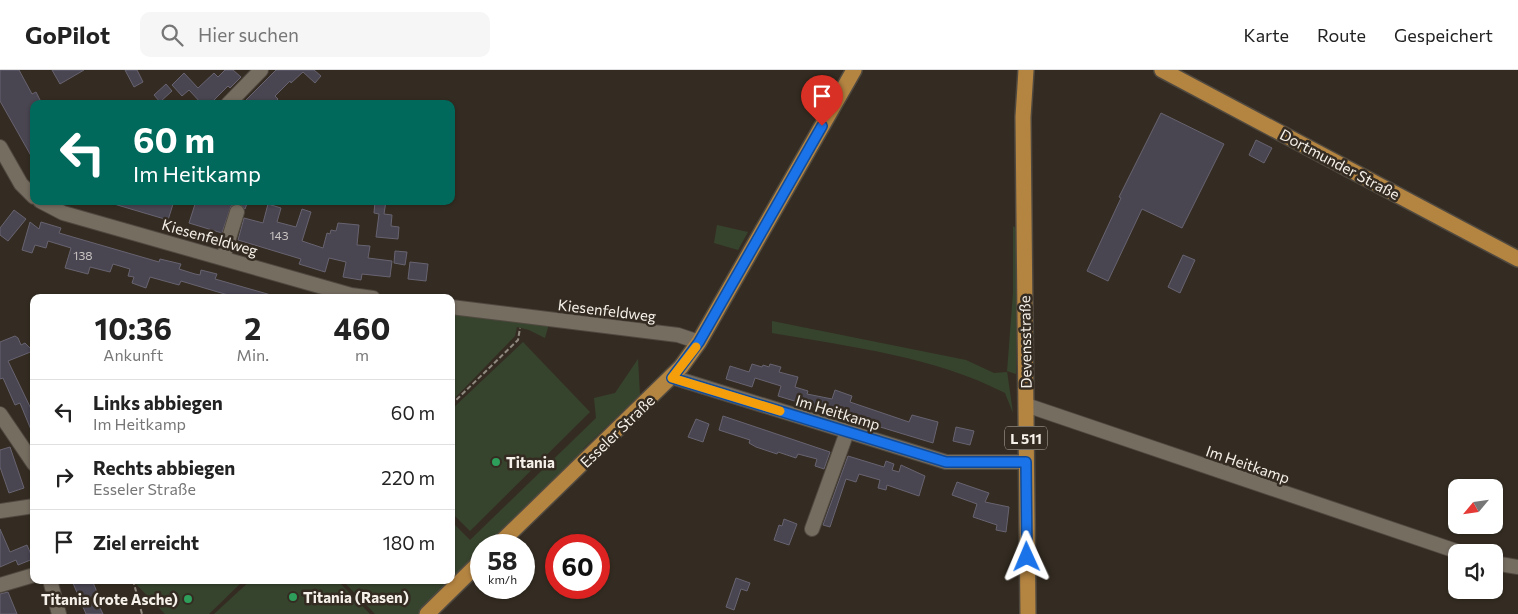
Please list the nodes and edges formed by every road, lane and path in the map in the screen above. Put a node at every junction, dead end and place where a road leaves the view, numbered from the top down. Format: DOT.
graph roads {
  1 [pos="261,70"];
  2 [pos="854,70"];
  3 [pos="1026,70"];
  4 [pos="1162,70"];
  5 [pos="232,100"];
  6 [pos="0,147"];
  7 [pos="30,193"];
  8 [pos="48,205"];
  9 [pos="237,212"];
  10 [pos="223,258"];
  11 [pos="1518,259"];
  12 [pos="348,294"];
  13 [pos="455,308"];
  14 [pos="523,316"];
  15 [pos="699,342"];
  16 [pos="672,378"];
  17 [pos="455,401"];
  18 [pos="1026,405"];
  19 [pos="0,414"];
  20 [pos="847,432"];
  21 [pos="30,458"];
  22 [pos="1026,462"];
  23 [pos="30,506"];
  24 [pos="0,510"];
  25 [pos="812,530"];
  26 [pos="509,534"];
  27 [pos="1448,548"];
  28 [pos="1503,565"];
  29 [pos="1518,567"];
  30 [pos="470,573"];
  31 [pos="30,577"];
  32 [pos="51,584"];
  33 [pos="133,584"];
  34 [pos="0,585"];
  35 [pos="59,614"];
  36 [pos="142,614"];
  37 [pos="427,614"];
  38 [pos="1028,614"];
  1 -- 5 [label="street"];
  2 -- 15 [label="main road, Esseler Straße"];
  3 -- 18 [label="main road, Devensstraße / L 511"];
  4 -- 11 [label="main road, Dortmunder Straße"];
  6 -- 7 [label="street"];
  8 -- 10 [label="street, Kiesenfeldweg"];
  9 -- 10 [label="street"];
  10 -- 12 [label="street, Kiesenfeldweg"];
  13 -- 14 [label="street, Kiesenfeldweg"];
  14 -- 15 [label="street, Kiesenfeldweg"];
  14 -- 17 [label="path"];
  15 -- 16 [label="main road, Esseler Straße"];
  16 -- 20 [label="street, Im Heitkamp"];
  16 -- 26 [label="main road, Esseler Straße"];
  18 -- 22 [label="main road, Devensstraße / L 511"];
  18 -- 27 [label="street, Im Heitkamp"];
  19 -- 21 [label="street"];
  20 -- 22 [label="street, Im Heitkamp"];
  20 -- 25 [label="street"];
  22 -- 38 [label="main road, Devensstraße / L 511"];
  23 -- 24 [label="street"];
  28 -- 29 [label="street"];
  30 -- 37 [label="main road"];
  31 -- 34 [label="street"];
  32 -- 35 [label="street"];
  33 -- 36 [label="path"];
}
